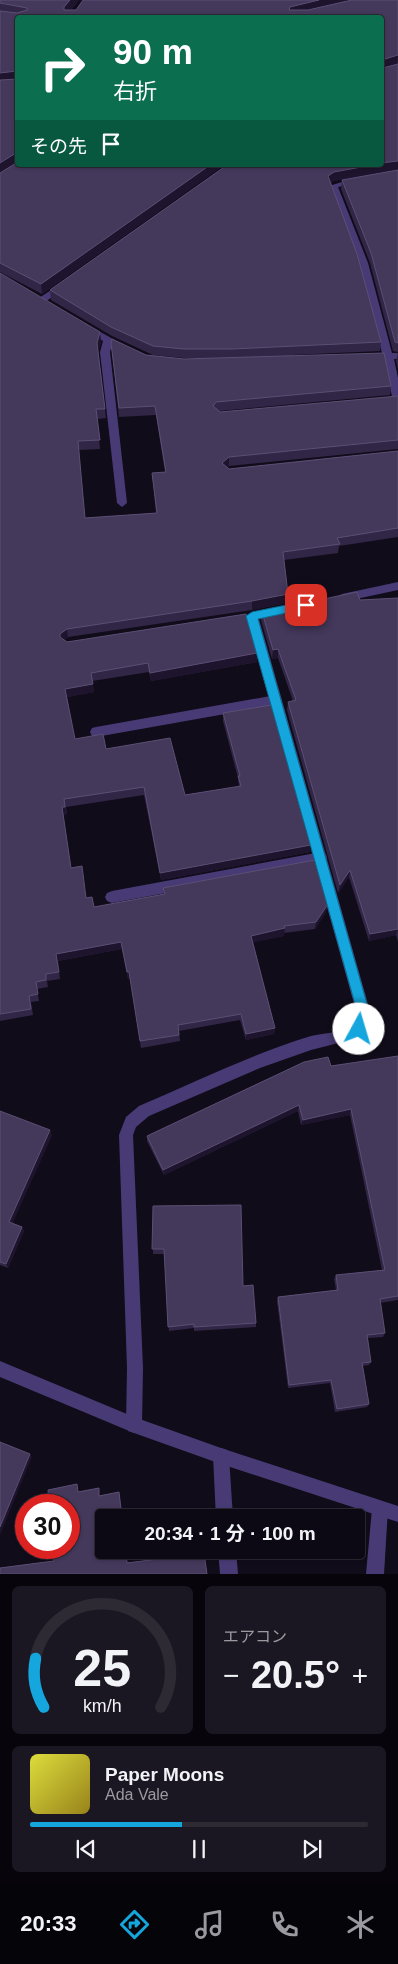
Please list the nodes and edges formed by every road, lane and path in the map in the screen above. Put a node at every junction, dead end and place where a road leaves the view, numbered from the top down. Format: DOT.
graph roads {
  1 [pos="371,178"];
  2 [pos="74,278"];
  3 [pos="42,300"];
  4 [pos="75,320"];
  5 [pos="108,340"];
  6 [pos="139,355"];
  7 [pos="393,356"];
  8 [pos="359,357"];
  9 [pos="394,400"];
  10 [pos="122,503"];
  11 [pos="398,586"];
  12 [pos="330,600"];
  13 [pos="291,608"];
  14 [pos="276,700"];
  15 [pos="96,732"];
  16 [pos="321,858"];
  17 [pos="112,897"];
  18 [pos="0,1370"];
  19 [pos="134,1425"];
  20 [pos="221,1456"];
  21 [pos="224,1509"];
  22 [pos="380,1510"];
  23 [pos="398,1514"];
  24 [pos="228,1559"];
  25 [pos="229,1574"];
  26 [pos="375,1574"];
  1 -- 7 [label="street"];
  2 -- 3 [label="street"];
  4 -- 5 [label="street"];
  5 -- 6 [label="street"];
  5 -- 10 [label="street"];
  7 -- 8 [label="street"];
  7 -- 9 [label="street"];
  11 -- 12 [label="street"];
  13 -- 14 [label="street"];
  14 -- 15 [label="street"];
  14 -- 16 [label="street"];
  16 -- 17 [label="street"];
  16 -- 19 [label="street"];
  18 -- 19 [label="street"];
  19 -- 20 [label="street"];
  20 -- 21 [label="street"];
  20 -- 22 [label="street"];
  22 -- 23 [label="street"];
  22 -- 26 [label="street"];
  24 -- 25 [label="street"];
}
